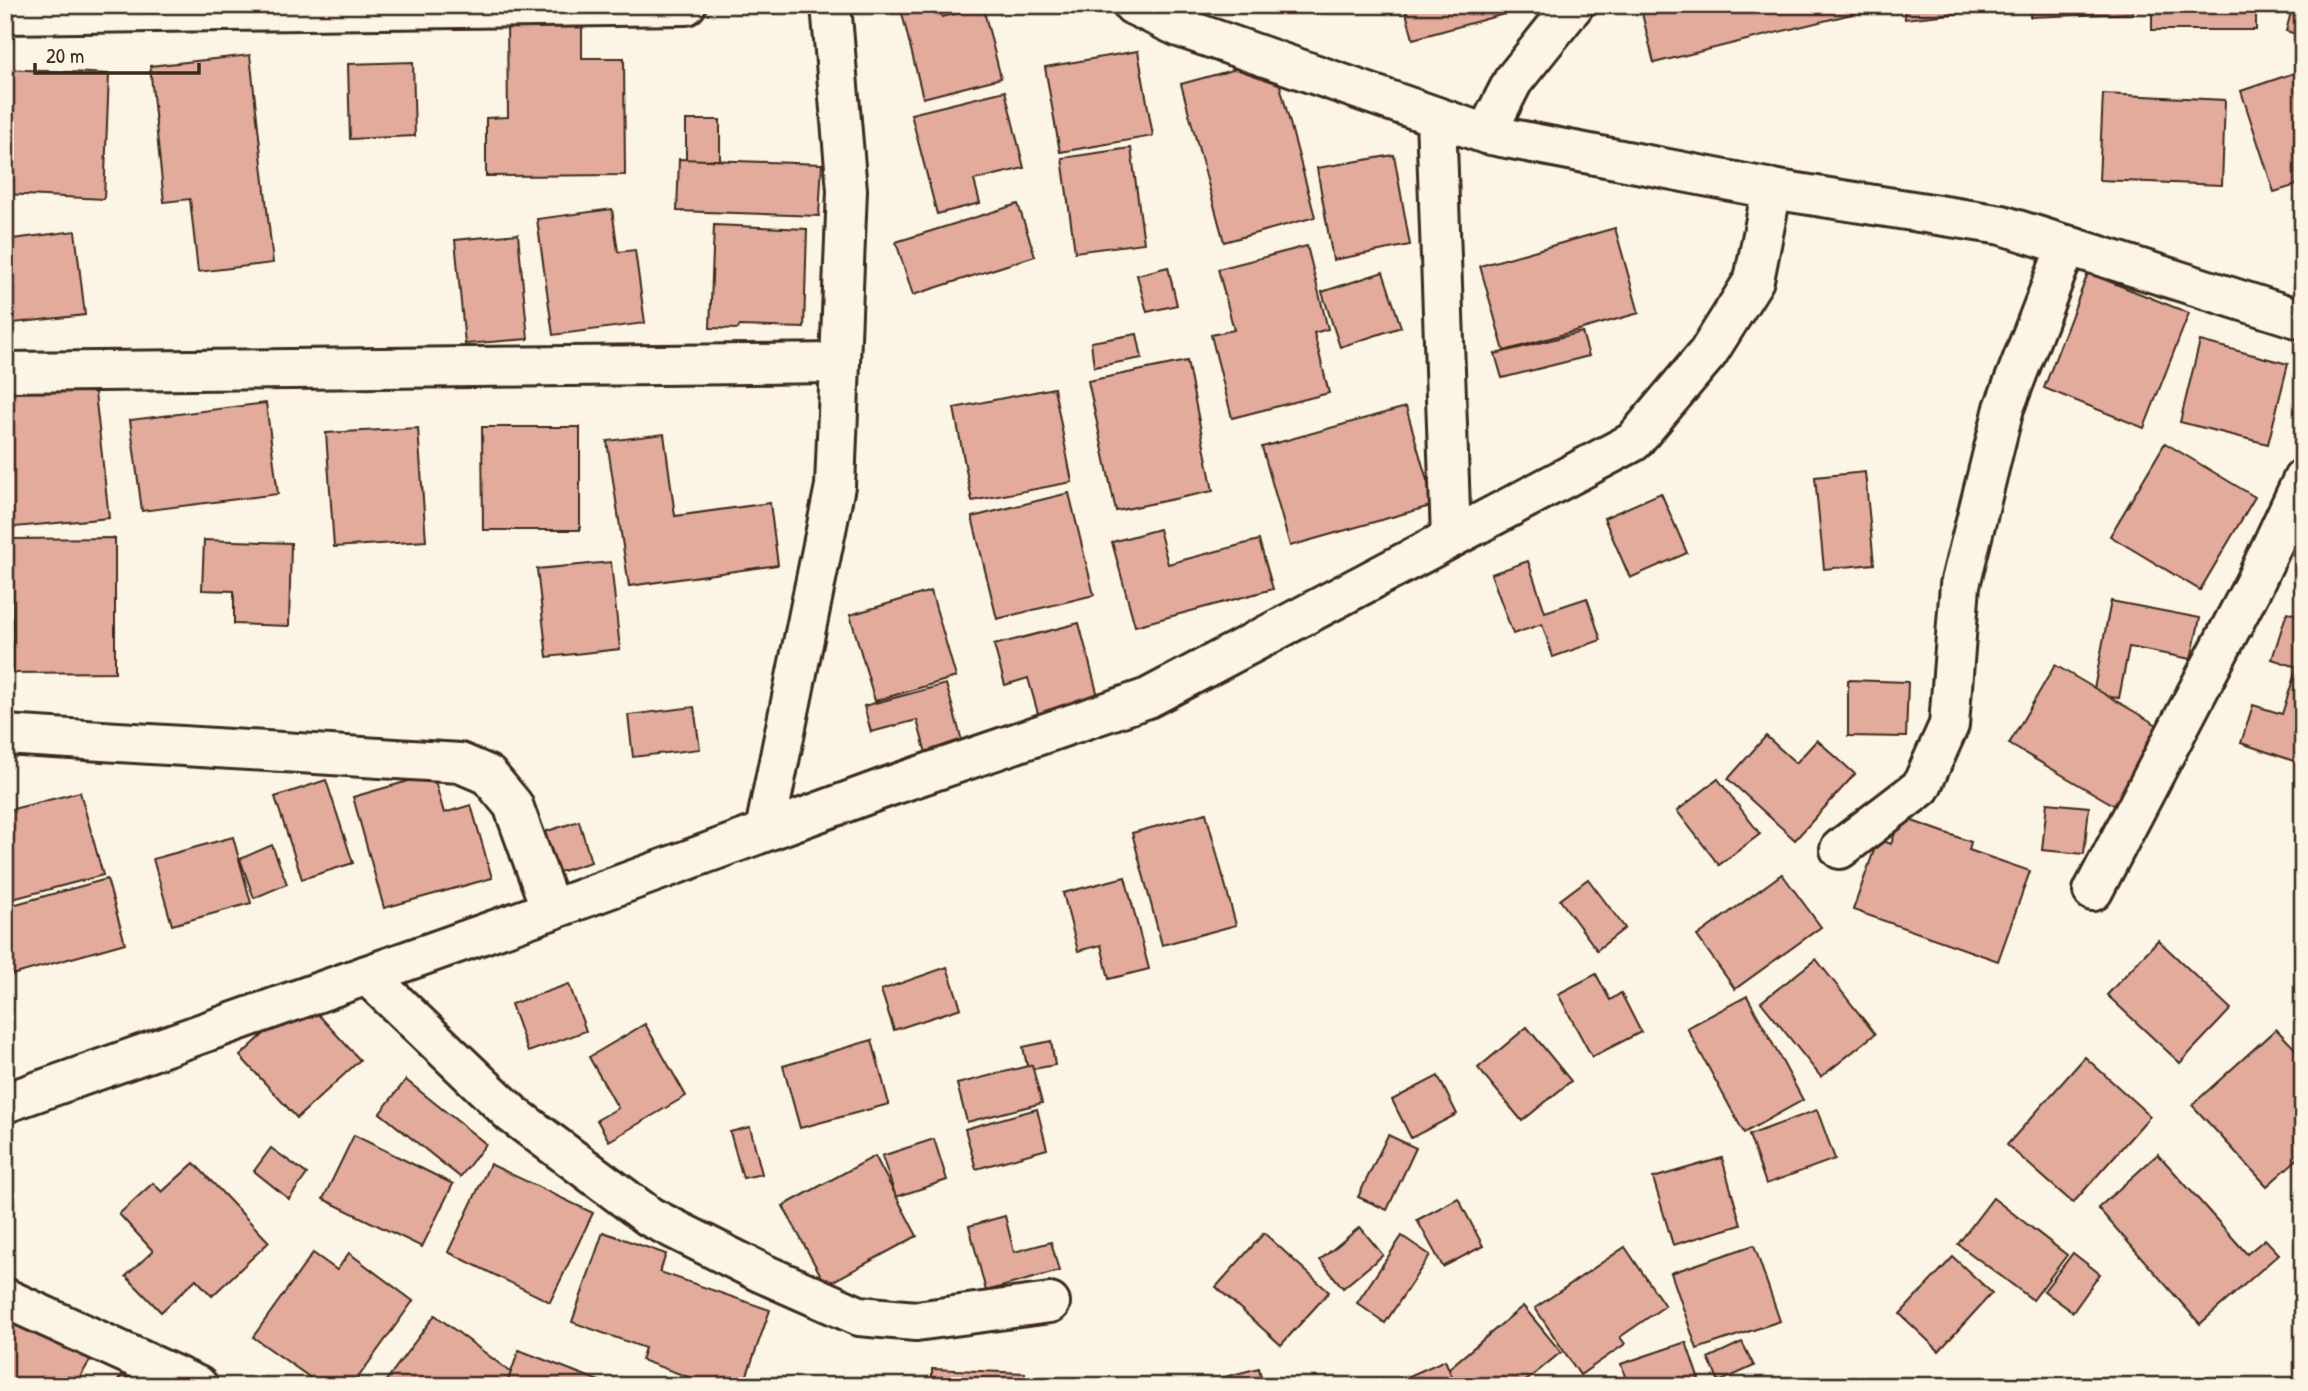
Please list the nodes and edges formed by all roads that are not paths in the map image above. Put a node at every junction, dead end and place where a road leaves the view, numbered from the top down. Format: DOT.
graph roads {
  1 [pos="686,5"];
  2 [pos="831,5"];
  3 [pos="1133,5"];
  4 [pos="1574,5"];
  5 [pos="5,15"];
  6 [pos="1436,117"];
  7 [pos="1486,134"];
  8 [pos="1773,189"];
  9 [pos="2067,245"];
  10 [pos="2303,320"];
  11 [pos="839,363"];
  12 [pos="5,372"];
  13 [pos="2303,479"];
  14 [pos="1451,538"];
  15 [pos="5,735"];
  16 [pos="765,830"];
  17 [pos="1840,849"];
  18 [pos="2092,891"];
  19 [pos="551,910"];
  20 [pos="367,975"];
  21 [pos="5,1102"];
  22 [pos="5,1298"];
  23 [pos="1050,1303"];
  24 [pos="198,1386"];
  1 -- 5 [label="street"];
  2 -- 11 [label="street"];
  3 -- 6 [label="street"];
  4 -- 7 [label="street"];
  6 -- 7 [label="street"];
  6 -- 14 [label="street"];
  7 -- 8 [label="street"];
  8 -- 9 [label="street"];
  8 -- 14 [label="street"];
  9 -- 10 [label="street"];
  9 -- 17 [label="street"];
  11 -- 12 [label="street"];
  11 -- 16 [label="street"];
  13 -- 18 [label="street"];
  14 -- 16 [label="street"];
  15 -- 19 [label="street"];
  16 -- 19 [label="street"];
  19 -- 20 [label="street"];
  20 -- 21 [label="street"];
  20 -- 23 [label="street"];
  22 -- 24 [label="street"];
}
